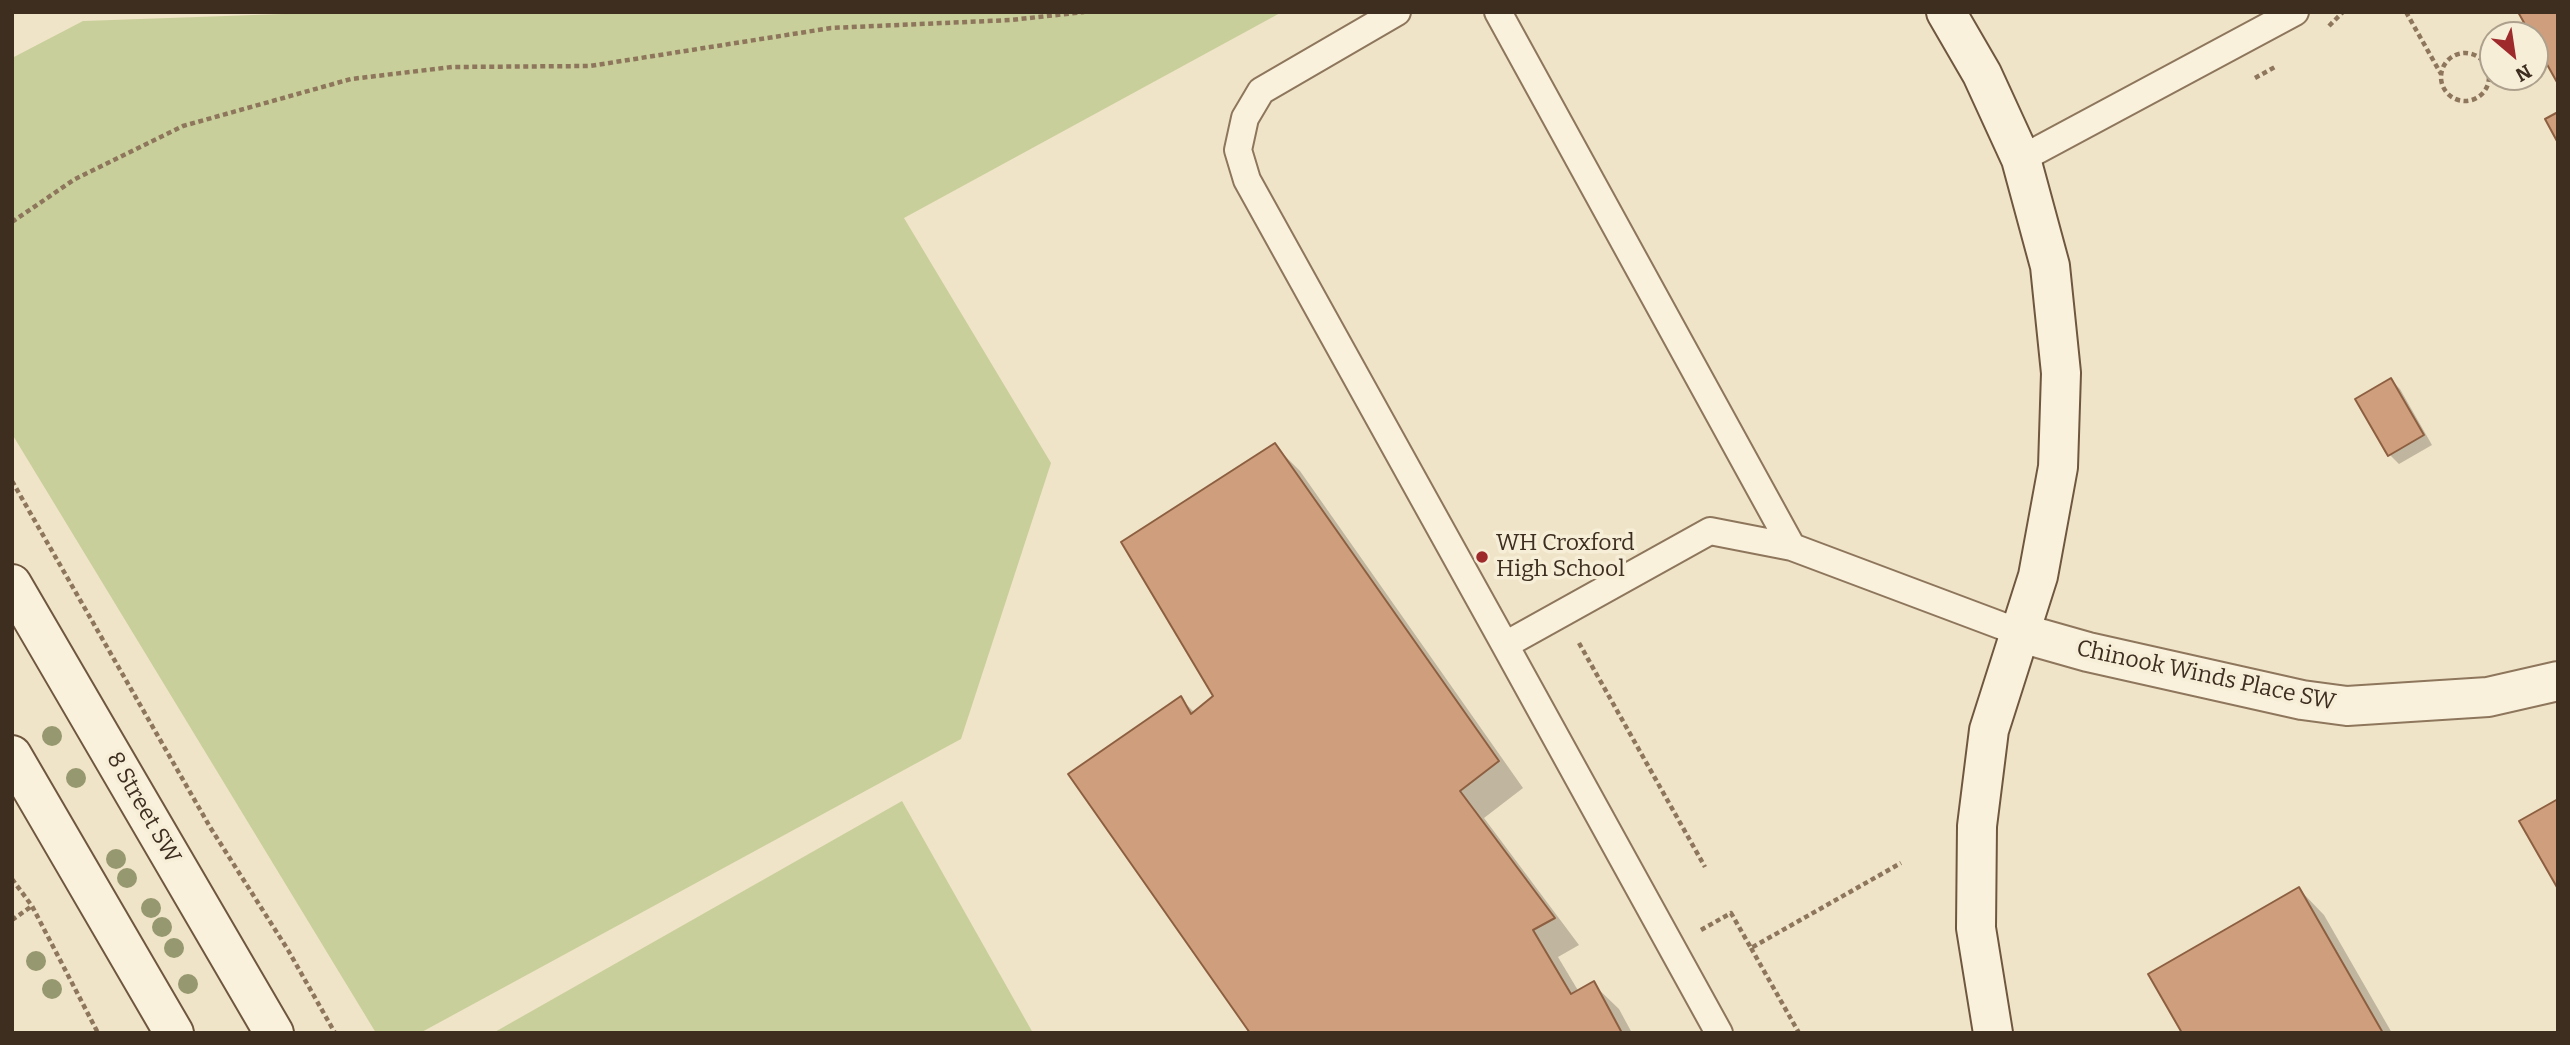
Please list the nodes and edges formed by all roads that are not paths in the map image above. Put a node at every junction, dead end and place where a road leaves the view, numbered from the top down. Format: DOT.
graph roads {
  1 [pos="1397,12"];
  2 [pos="1498,12"];
  3 [pos="1946,12"];
  4 [pos="2295,12"];
  5 [pos="2021,159"];
  6 [pos="1792,547"];
  7 [pos="12,584"];
  8 [pos="2021,633"];
  9 [pos="1505,645"];
  10 [pos="2558,681"];
  11 [pos="12,755"];
  12 [pos="174,1033"];
  13 [pos="274,1033"];
  14 [pos="1719,1033"];
  15 [pos="1993,1033"];
  1 -- 9 [label="lane"];
  2 -- 6 [label="lane"];
  3 -- 5 [label="street"];
  4 -- 5 [label="lane"];
  5 -- 8 [label="street"];
  6 -- 8 [label="lane"];
  6 -- 9 [label="lane"];
  7 -- 13 [label="street, 8 Street SW"];
  8 -- 10 [label="street, Chinook Winds Place SW"];
  8 -- 15 [label="street"];
  9 -- 14 [label="lane"];
  11 -- 12 [label="street"];
}
